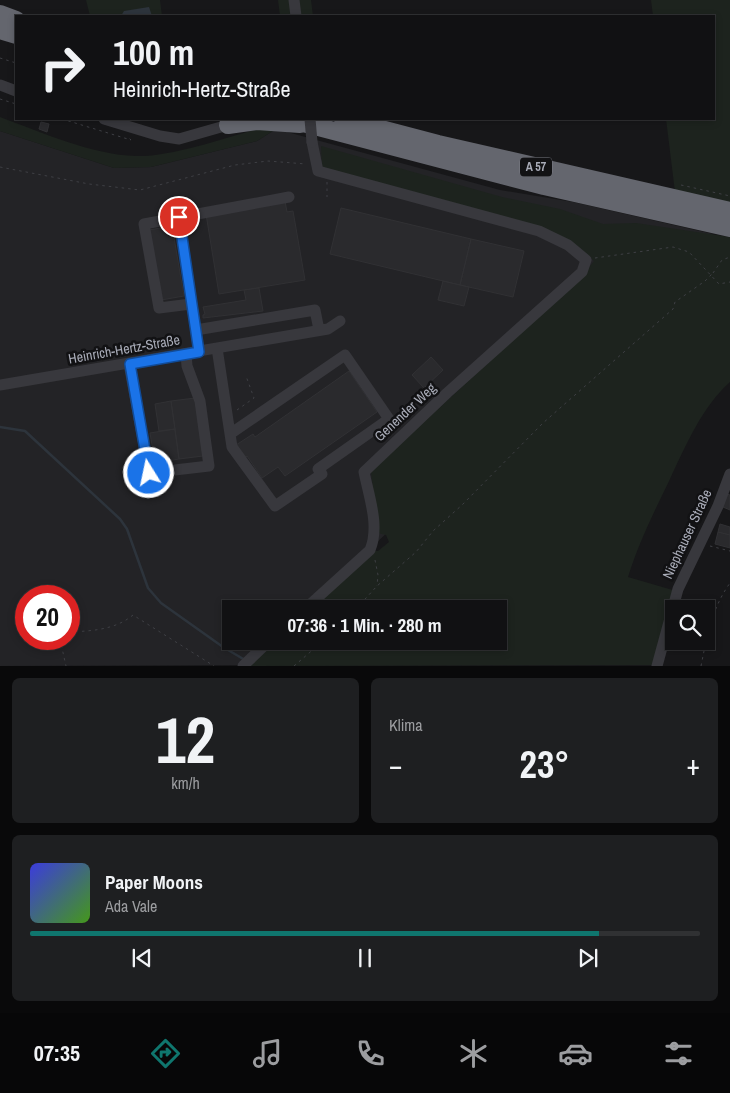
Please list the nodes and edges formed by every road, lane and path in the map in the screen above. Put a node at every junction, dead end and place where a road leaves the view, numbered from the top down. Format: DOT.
graph roads {
  1 [pos="294,0"];
  2 [pos="0,14"];
  3 [pos="296,15"];
  4 [pos="15,20"];
  5 [pos="0,30"];
  6 [pos="15,35"];
  7 [pos="0,58"];
  8 [pos="15,63"];
  9 [pos="0,85"];
  10 [pos="15,90"];
  11 [pos="0,99"];
  12 [pos="15,104"];
  13 [pos="65,120"];
  14 [pos="107,120"];
  15 [pos="295,120"];
  16 [pos="347,120"];
  17 [pos="309,122"];
  18 [pos="127,126"];
  19 [pos="228,126"];
  20 [pos="317,164"];
  21 [pos="0,167"];
  22 [pos="327,173"];
  23 [pos="680,185"];
  24 [pos="730,196"];
  25 [pos="289,197"];
  26 [pos="328,197"];
  27 [pos="730,211"];
  28 [pos="179,217"];
  29 [pos="730,228"];
  30 [pos="730,256"];
  31 [pos="586,260"];
  32 [pos="730,282"];
  33 [pos="191,304"];
  34 [pos="340,321"];
  35 [pos="196,330"];
  36 [pos="319,330"];
  37 [pos="217,348"];
  38 [pos="199,352"];
  39 [pos="186,354"];
  40 [pos="130,364"];
  41 [pos="246,376"];
  42 [pos="0,385"];
  43 [pos="236,410"];
  44 [pos="230,434"];
  45 [pos="730,474"];
  46 [pos="699,543"];
  47 [pos="370,550"];
  48 [pos="730,551"];
  49 [pos="730,584"];
  50 [pos="377,586"];
  51 [pos="315,600"];
  52 [pos="364,600"];
  53 [pos="80,631"];
  54 [pos="62,650"];
  55 [pos="259,650"];
  56 [pos="313,650"];
  57 [pos="66,666"];
  58 [pos="214,666"];
  59 [pos="242,666"];
  60 [pos="294,666"];
  61 [pos="657,666"];
  62 [pos="702,666"];
  1 -- 3 [label="street"];
  2 -- 4 [label="highway"];
  5 -- 6 [label="highway"];
  7 -- 8 [label="path"];
  9 -- 10 [label="street"];
  11 -- 12 [label="path"];
  13 -- 18 [label="path"];
  14 -- 18 [label="street"];
  15 -- 17 [label="highway, A 57"];
  16 -- 27 [label="highway, A 57"];
  17 -- 19 [label="highway"];
  17 -- 20 [label="street, bridge"];
  17 -- 29 [label="highway, A 57"];
  18 -- 19 [label="street"];
  20 -- 21 [label="path"];
  20 -- 22 [label="street"];
  22 -- 26 [label="path"];
  22 -- 31 [label="street"];
  23 -- 24 [label="path"];
  25 -- 28 [label="street"];
  28 -- 33 [label="street"];
  28 -- 33 [label="street"];
  30 -- 50 [label="path, bridge"];
  31 -- 32 [label="path"];
  31 -- 47 [label="street, Genender Weg"];
  33 -- 35 [label="street"];
  34 -- 36 [label="street, Heinrich-Hertz-Straße"];
  35 -- 36 [label="street"];
  35 -- 38 [label="street"];
  36 -- 37 [label="street, Heinrich-Hertz-Straße"];
  37 -- 38 [label="street, Heinrich-Hertz-Straße"];
  37 -- 44 [label="street"];
  38 -- 39 [label="street, Heinrich-Hertz-Straße"];
  39 -- 40 [label="street, Heinrich-Hertz-Straße"];
  39 -- 40 [label="street"];
  40 -- 42 [label="street, Heinrich-Hertz-Straße"];
  41 -- 43 [label="path"];
  44 -- 44 [label="street"];
  45 -- 46 [label="street, Niephauser Straße"];
  46 -- 48 [label="path"];
  46 -- 61 [label="street, Niephauser Straße"];
  47 -- 50 [label="path"];
  47 -- 51 [label="street"];
  49 -- 62 [label="path"];
  50 -- 52 [label="path"];
  53 -- 58 [label="path"];
  54 -- 57 [label="path"];
  55 -- 59 [label="street"];
  56 -- 60 [label="path"];
}
